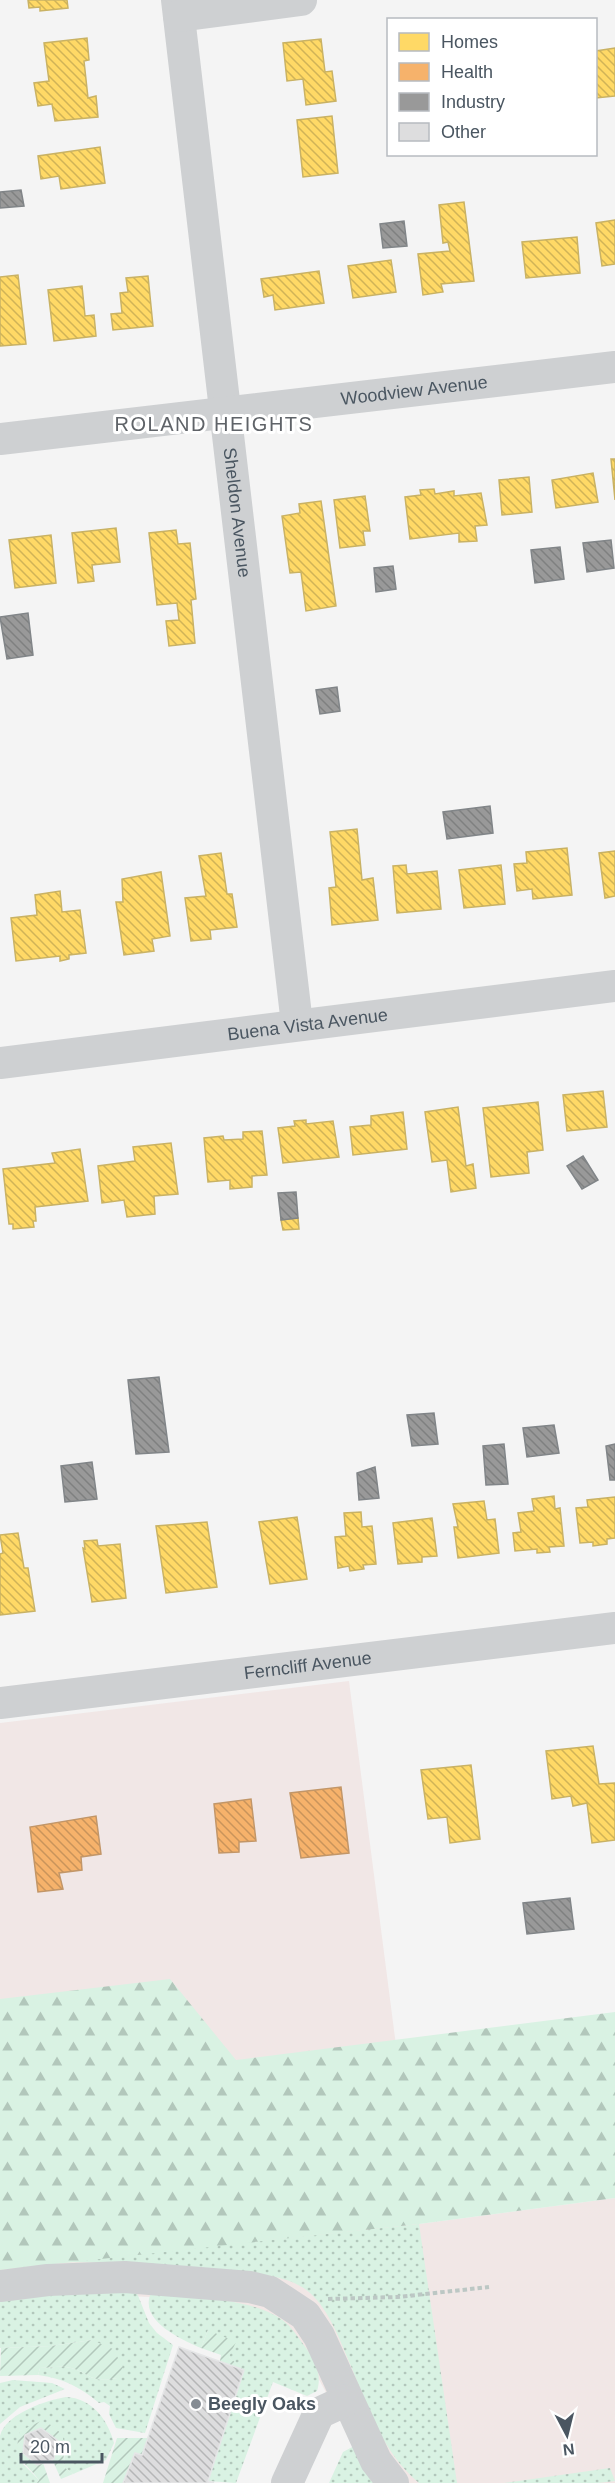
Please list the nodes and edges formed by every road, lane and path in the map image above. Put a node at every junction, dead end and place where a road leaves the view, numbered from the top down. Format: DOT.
graph roads {
  1 [pos="301,0"];
  2 [pos="178,8"];
  3 [pos="615,367"];
  4 [pos="225,413"];
  5 [pos="0,439"];
  6 [pos="615,986"];
  7 [pos="297,1024"];
  8 [pos="0,1063"];
  9 [pos="615,1628"];
  10 [pos="0,1703"];
  11 [pos="0,2286"];
  12 [pos="489,2287"];
  13 [pos="296,2308"];
  14 [pos="347,2400"];
  15 [pos="287,2483"];
  16 [pos="393,2483"];
  1 -- 2 [label="street"];
  2 -- 4 [label="street, Sheldon Avenue"];
  3 -- 4 [label="street, Woodview Avenue"];
  4 -- 5 [label="street, Woodview Avenue"];
  4 -- 7 [label="street, Sheldon Avenue"];
  6 -- 7 [label="street, Buena Vista Avenue"];
  7 -- 8 [label="street, Buena Vista Avenue"];
  9 -- 10 [label="street, Ferncliff Avenue"];
  11 -- 13 [label="street"];
  12 -- 13 [label="path"];
  13 -- 14 [label="street"];
  14 -- 15 [label="street"];
  14 -- 16 [label="street"];
}
